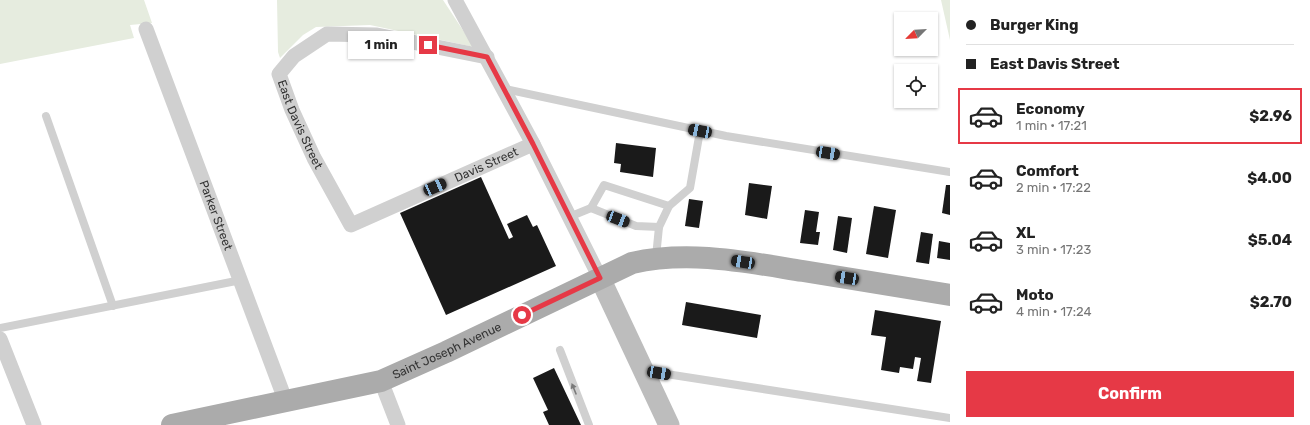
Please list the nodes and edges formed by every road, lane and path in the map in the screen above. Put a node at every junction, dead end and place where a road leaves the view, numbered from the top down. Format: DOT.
graph roads {
  1 [pos="455,0"];
  2 [pos="146,29"];
  3 [pos="487,57"];
  4 [pos="505,89"];
  5 [pos="46,116"];
  6 [pos="700,131"];
  7 [pos="533,144"];
  8 [pos="950,172"];
  9 [pos="669,206"];
  10 [pos="591,208"];
  11 [pos="569,217"];
  12 [pos="351,225"];
  13 [pos="659,227"];
  14 [pos="656,258"];
  15 [pos="600,278"];
  16 [pos="241,280"];
  17 [pos="950,295"];
  18 [pos="113,306"];
  19 [pos="0,328"];
  20 [pos="0,339"];
  21 [pos="560,350"];
  22 [pos="644,370"];
  23 [pos="381,381"];
  24 [pos="286,402"];
  25 [pos="950,418"];
  26 [pos="34,425"];
  27 [pos="172,425"];
  28 [pos="398,425"];
  29 [pos="589,425"];
  30 [pos="668,425"];
  1 -- 3 [label="street"];
  2 -- 16 [label="street, Parker Street"];
  3 -- 4 [label="street"];
  3 -- 12 [label="street, East Davis Street"];
  4 -- 6 [label="lane"];
  4 -- 7 [label="street"];
  5 -- 18 [label="lane"];
  6 -- 8 [label="lane"];
  6 -- 9 [label="lane"];
  7 -- 11 [label="street"];
  7 -- 12 [label="street, Davis Street"];
  9 -- 10 [label="lane"];
  9 -- 13 [label="lane"];
  10 -- 11 [label="lane"];
  10 -- 13 [label="lane"];
  11 -- 15 [label="street"];
  13 -- 14 [label="lane"];
  14 -- 15 [label="main road, Saint Joseph Avenue"];
  14 -- 17 [label="main road, Saint Joseph Avenue"];
  15 -- 22 [label="street"];
  15 -- 23 [label="main road, Saint Joseph Avenue"];
  16 -- 18 [label="lane"];
  16 -- 24 [label="street, Parker Street"];
  18 -- 19 [label="lane"];
  20 -- 26 [label="street"];
  29 -- 21 [label="lane, one-way"];
  22 -- 25 [label="lane"];
  22 -- 30 [label="street"];
  23 -- 24 [label="main road, Saint Joseph Avenue"];
  23 -- 28 [label="street"];
  24 -- 27 [label="main road, Saint Joseph Avenue"];
}
